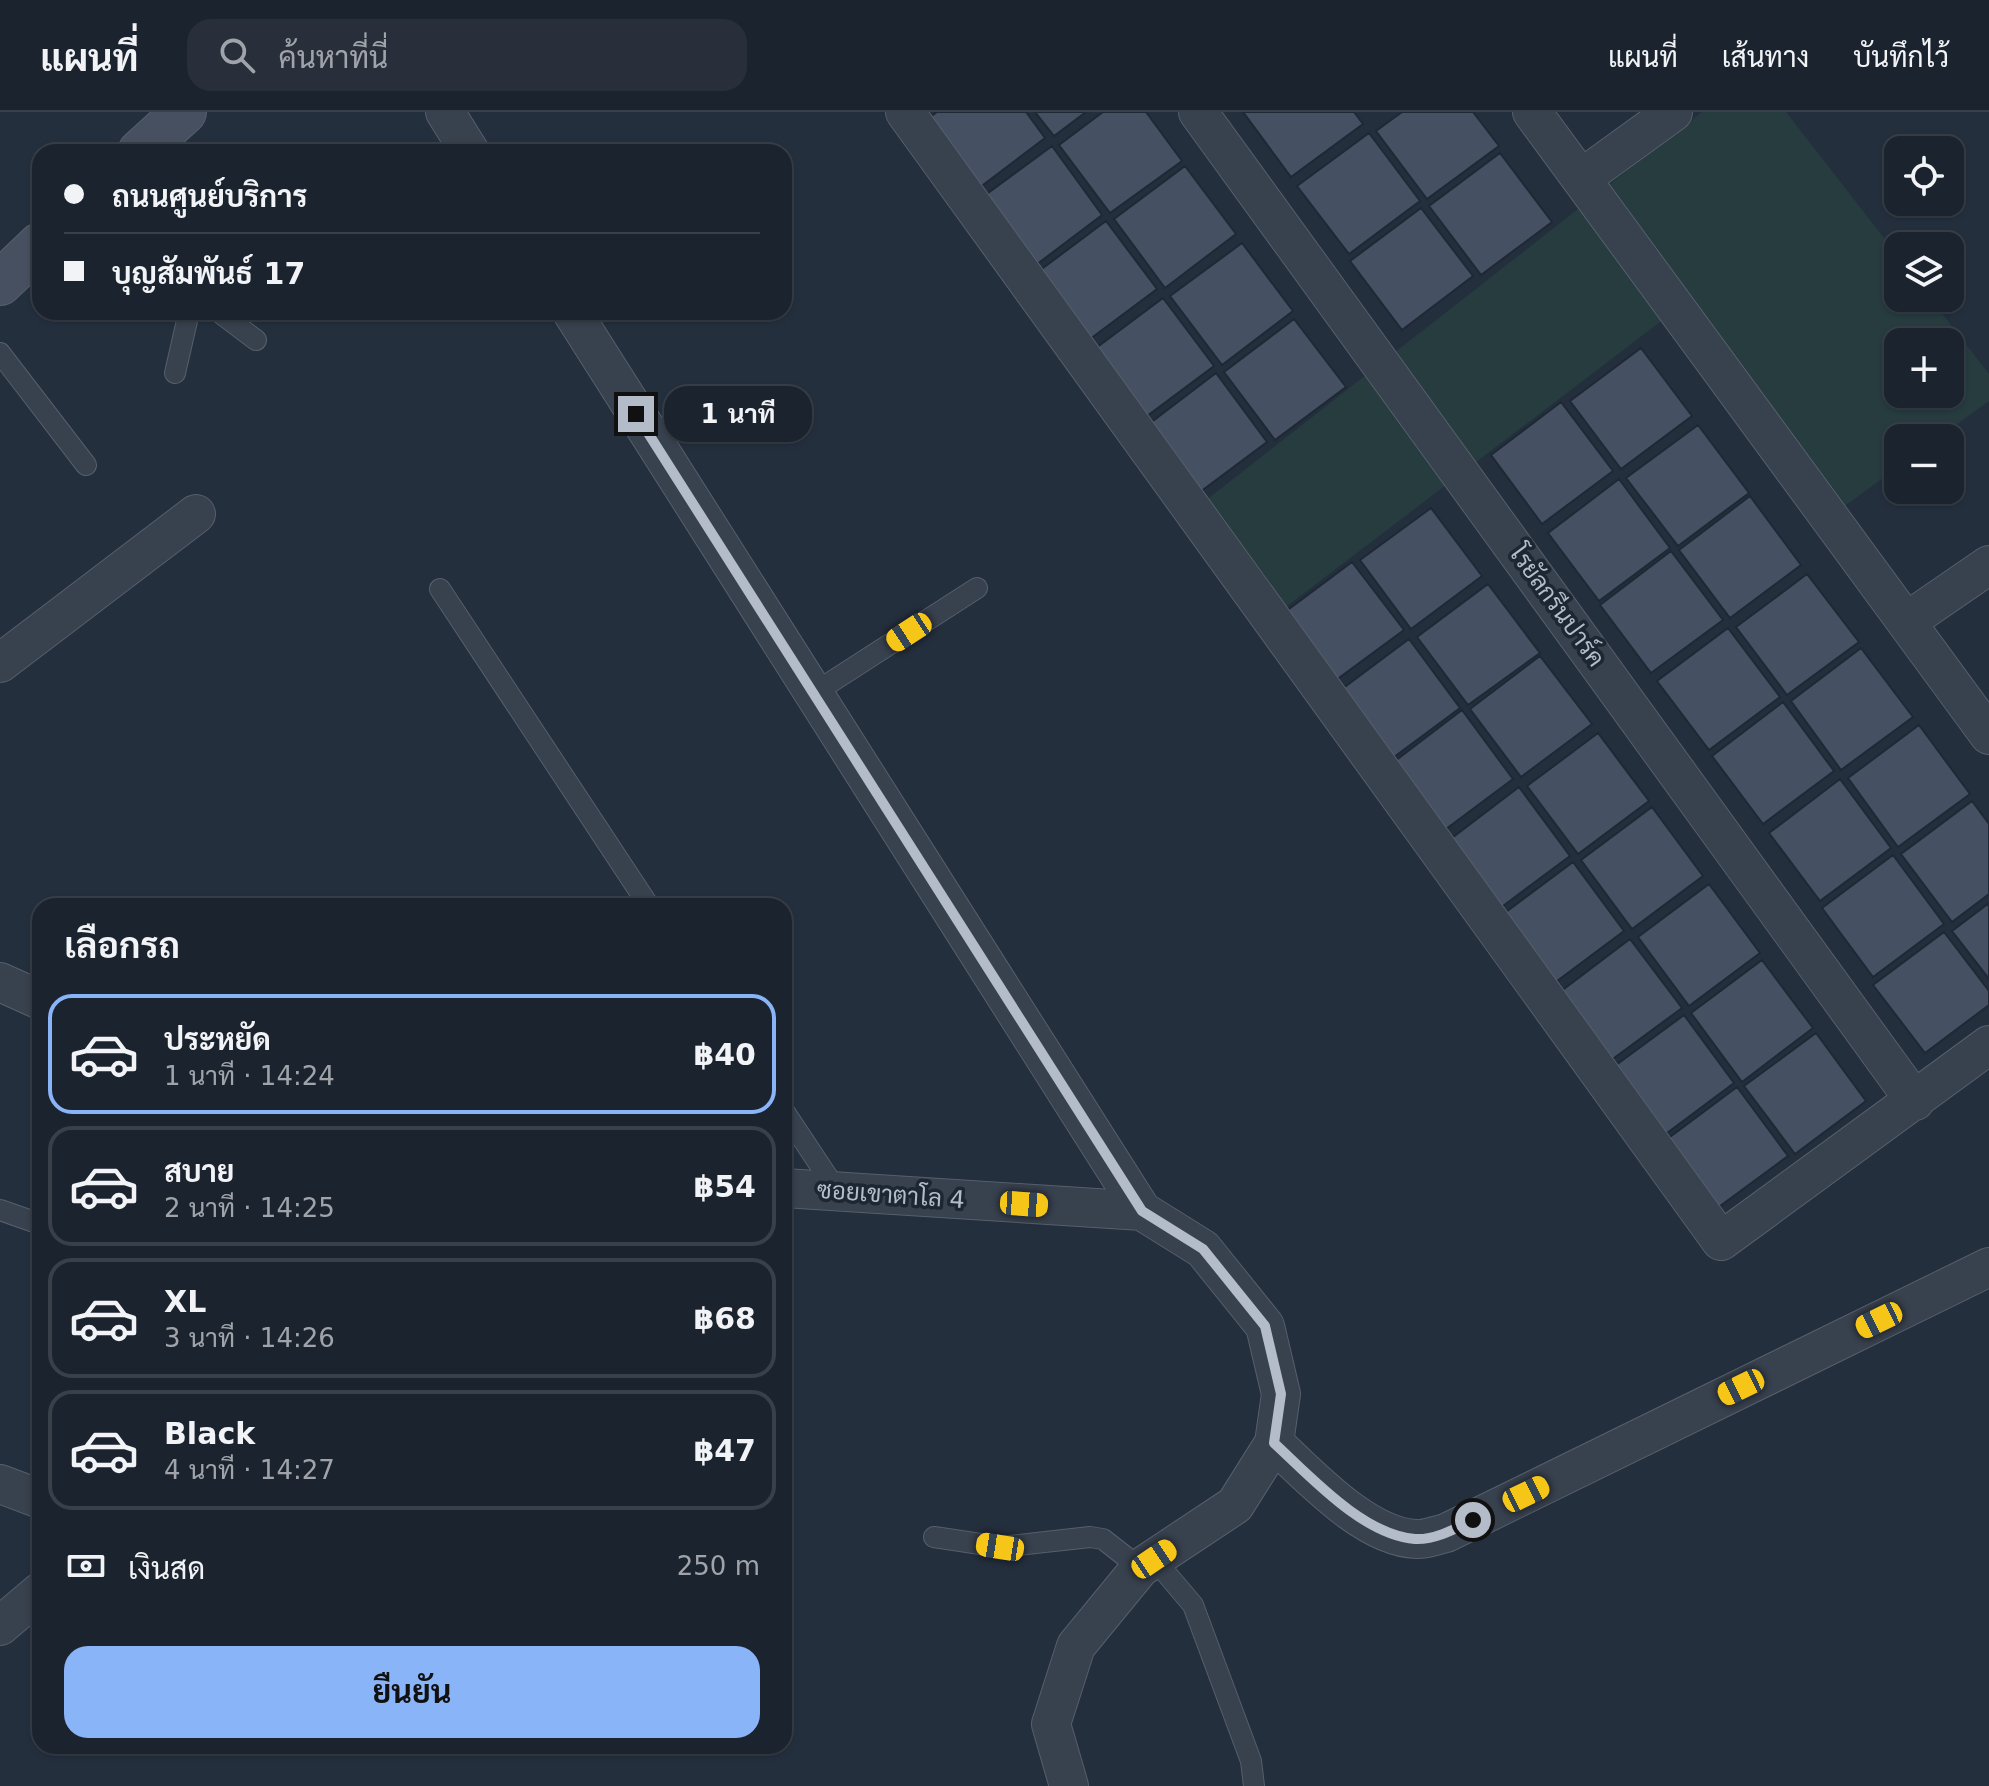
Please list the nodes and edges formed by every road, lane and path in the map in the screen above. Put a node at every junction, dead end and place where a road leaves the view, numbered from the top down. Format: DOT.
graph roads {
  1 [pos="184,112"];
  2 [pos="445,112"];
  3 [pos="905,112"];
  4 [pos="1198,112"];
  5 [pos="1532,112"];
  6 [pos="1673,112"];
  7 [pos="149,144"];
  8 [pos="465,144"];
  9 [pos="1582,178"];
  10 [pos="32,253"];
  11 [pos="0,283"];
  12 [pos="187,320"];
  13 [pos="230,320"];
  14 [pos="577,320"];
  15 [pos="256,340"];
  16 [pos="0,353"];
  17 [pos="175,373"];
  18 [pos="86,465"];
  19 [pos="196,514"];
  20 [pos="1989,565"];
  21 [pos="977,588"];
  22 [pos="440,589"];
  23 [pos="1906,622"];
  24 [pos="0,663"];
  25 [pos="814,693"];
  26 [pos="1989,735"];
  27 [pos="644,898"];
  28 [pos="0,982"];
  29 [pos="32,996"];
  30 [pos="1989,1045"];
  31 [pos="1915,1101"];
  32 [pos="792,1123"];
  33 [pos="792,1188"];
  34 [pos="837,1191"];
  35 [pos="0,1210"];
  36 [pos="1142,1211"];
  37 [pos="32,1221"];
  38 [pos="1989,1267"];
  39 [pos="1274,1443"];
  40 [pos="0,1484"];
  41 [pos="32,1496"];
  42 [pos="934,1537"];
  43 [pos="1147,1563"];
  44 [pos="32,1599"];
  45 [pos="0,1626"];
  46 [pos="1069,1786"];
  47 [pos="1254,1786"];
  1 -- 7 [label="street"];
  2 -- 8 [label="street"];
  3 -- 31 [label="street"];
  4 -- 31 [label="street, โรยัลกรีนปาร์ค"];
  5 -- 9 [label="street"];
  6 -- 9 [label="street"];
  9 -- 23 [label="street"];
  10 -- 11 [label="street"];
  12 -- 17 [label="lane"];
  13 -- 15 [label="lane"];
  14 -- 25 [label="street"];
  16 -- 18 [label="lane"];
  19 -- 24 [label="street"];
  20 -- 23 [label="street"];
  21 -- 25 [label="lane"];
  22 -- 27 [label="lane"];
  23 -- 26 [label="street"];
  25 -- 36 [label="street"];
  28 -- 29 [label="street"];
  30 -- 31 [label="street"];
  32 -- 34 [label="lane"];
  33 -- 34 [label="street, ซอยเขาตาโล 4"];
  34 -- 36 [label="street, ซอยเขาตาโล 4"];
  35 -- 37 [label="lane"];
  36 -- 39 [label="street"];
  38 -- 39 [label="street"];
  39 -- 43 [label="street"];
  40 -- 41 [label="street"];
  42 -- 43 [label="lane"];
  43 -- 46 [label="street"];
  43 -- 47 [label="lane"];
  44 -- 45 [label="street"];
}
